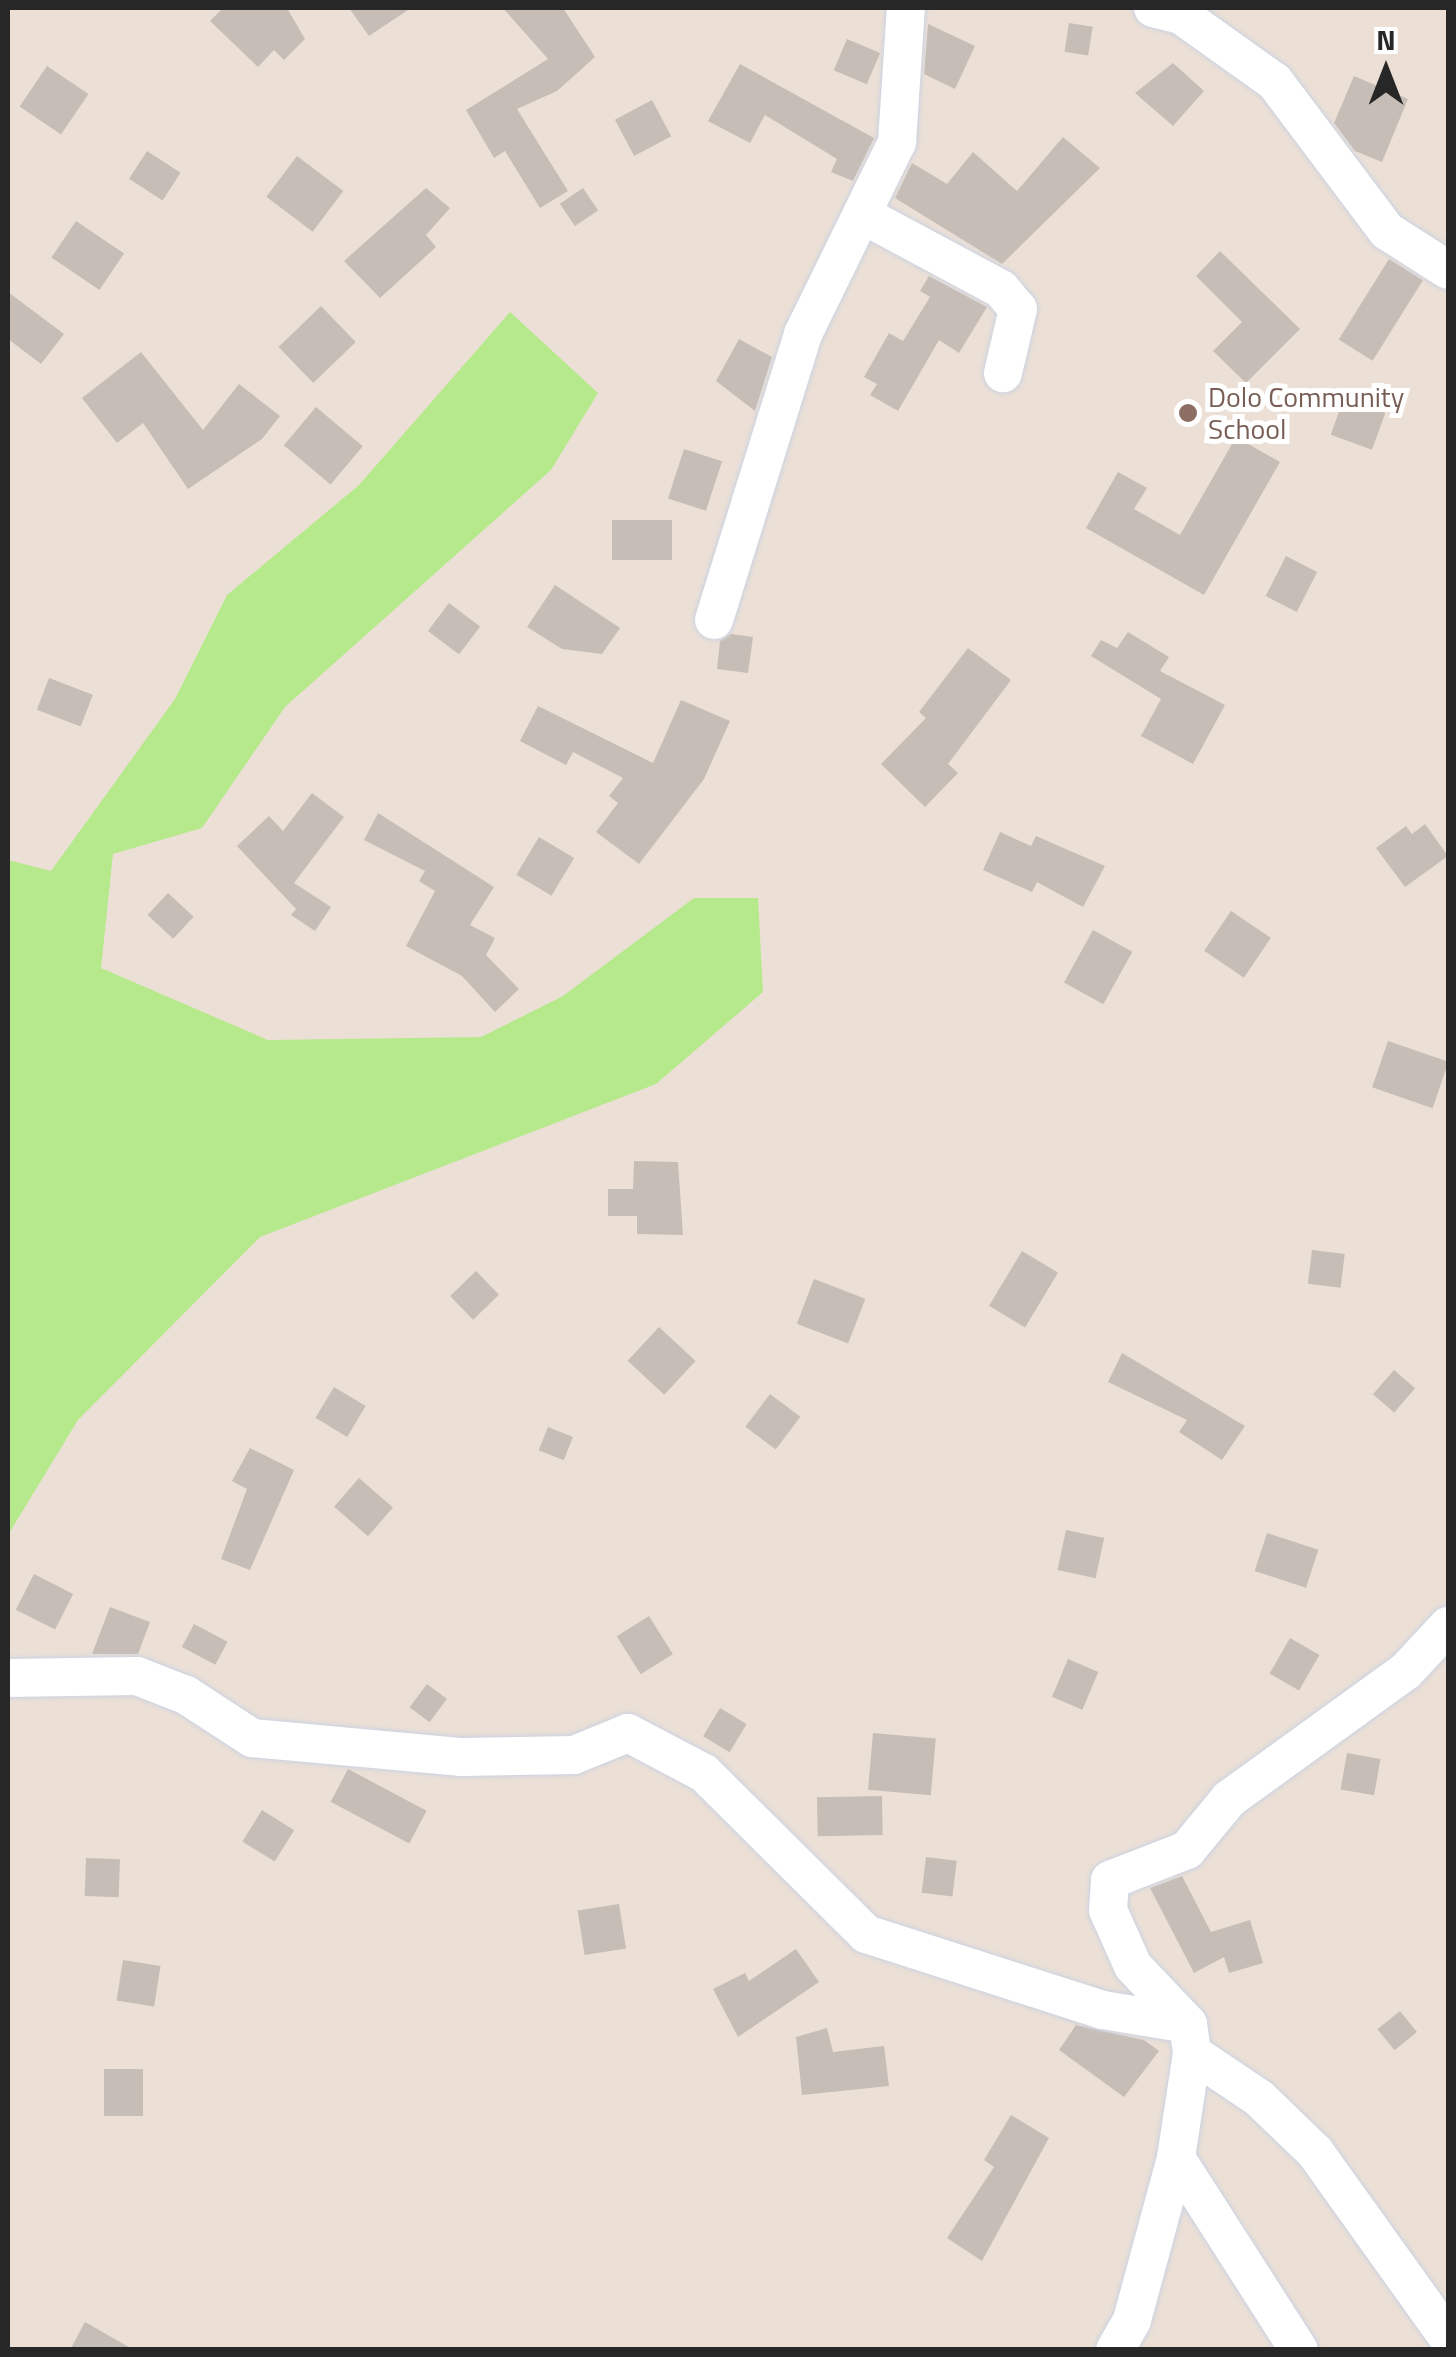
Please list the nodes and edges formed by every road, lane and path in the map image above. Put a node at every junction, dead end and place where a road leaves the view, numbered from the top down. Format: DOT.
graph roads {
  1 [pos="906,8"];
  2 [pos="1153,8"];
  3 [pos="863,215"];
  4 [pos="1448,270"];
  5 [pos="1002,373"];
  6 [pos="714,620"];
  7 [pos="1448,1626"];
  8 [pos="8,1678"];
  9 [pos="1190,2039"];
  10 [pos="1176,2158"];
  11 [pos="1448,2338"];
  12 [pos="1115,2350"];
  13 [pos="1299,2350"];
  1 -- 3 [label="street"];
  2 -- 4 [label="street"];
  3 -- 5 [label="street"];
  3 -- 6 [label="street"];
  7 -- 9 [label="street"];
  8 -- 9 [label="street"];
  9 -- 10 [label="street"];
  9 -- 11 [label="street"];
  10 -- 12 [label="street"];
  10 -- 13 [label="street"];
}
